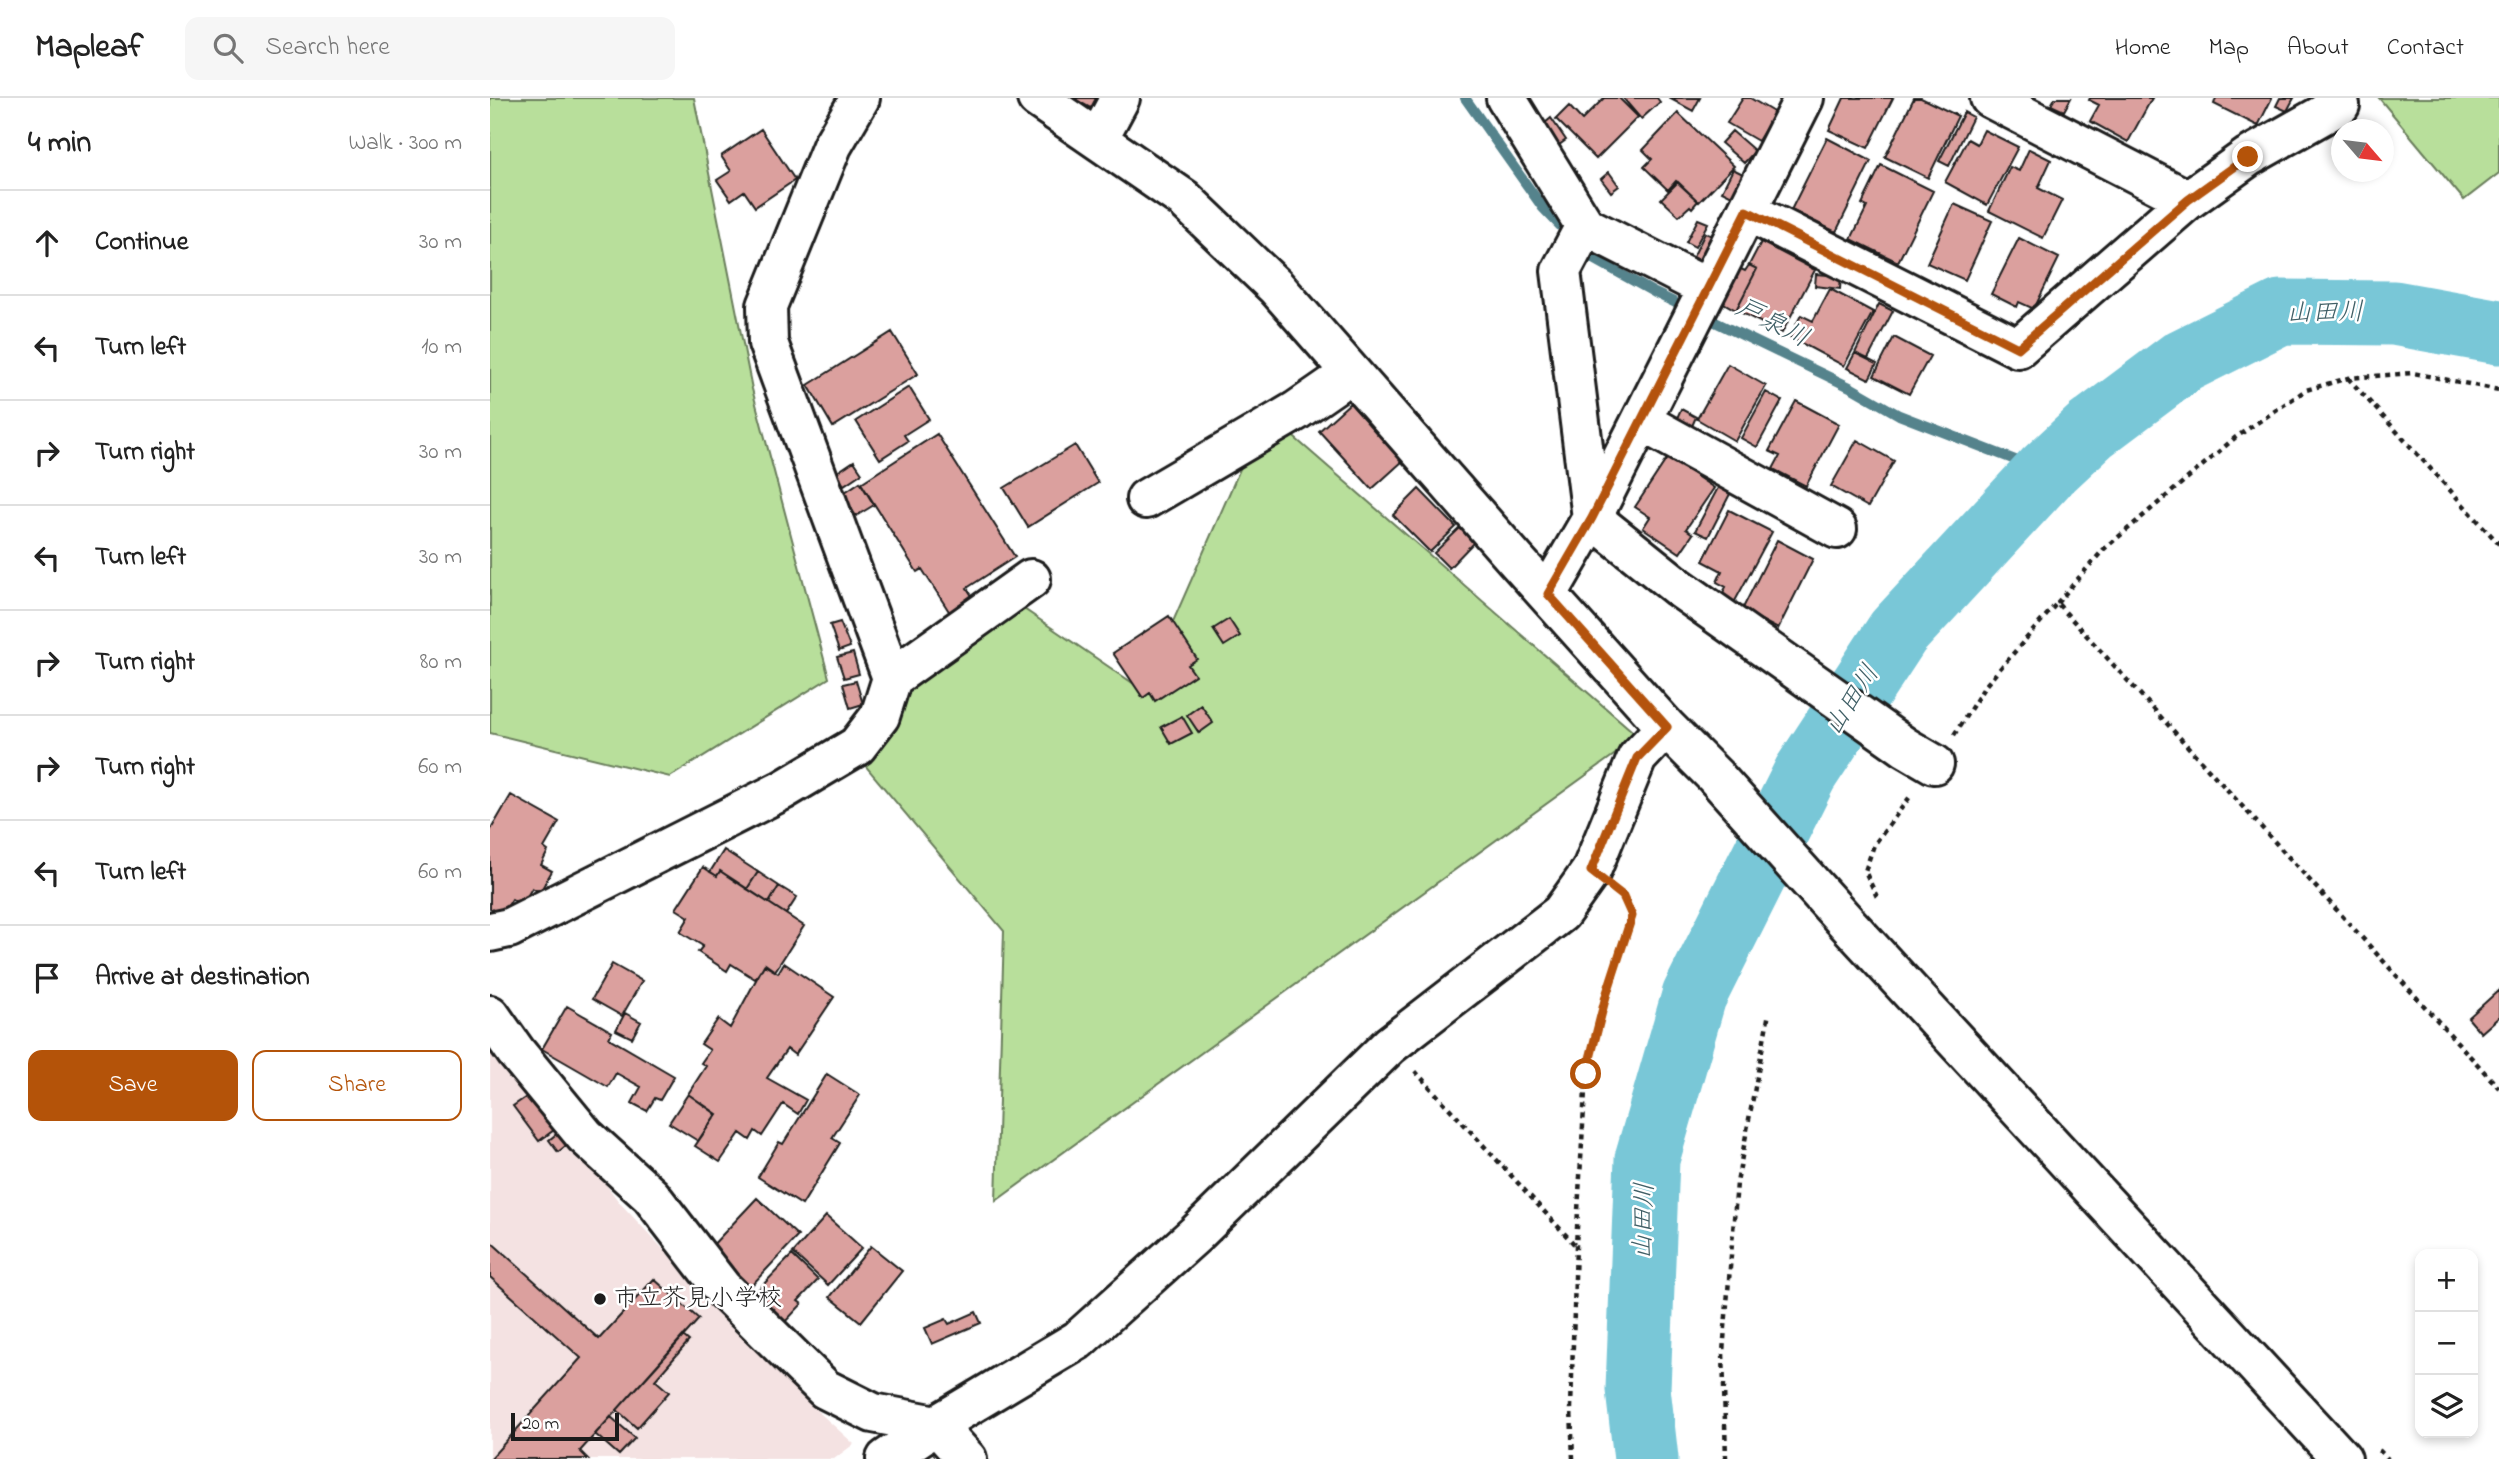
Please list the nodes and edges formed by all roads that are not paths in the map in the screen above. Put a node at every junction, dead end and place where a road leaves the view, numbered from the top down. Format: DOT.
graph roads {
  1 [pos="860,98"];
  2 [pos="1037,98"];
  3 [pos="1121,98"];
  4 [pos="1506,98"];
  5 [pos="1804,98"];
  6 [pos="1990,98"];
  7 [pos="2333,98"];
  8 [pos="1098,139"];
  9 [pos="2188,200"];
  10 [pos="1747,211"];
  11 [pos="1576,242"];
  12 [pos="1697,308"];
  13 [pos="1351,373"];
  14 [pos="1641,421"];
  15 [pos="1146,499"];
  16 [pos="1592,518"];
  17 [pos="1837,529"];
  18 [pos="1031,579"];
  19 [pos="1548,594"];
  20 [pos="892,678"];
  21 [pos="1667,727"];
  22 [pos="1920,756"];
  23 [pos="490,932"];
  24 [pos="490,1015"];
  25 [pos="936,1425"];
  26 [pos="886,1459"];
  27 [pos="967,1459"];
  28 [pos="2342,1459"];
  1 -- 20 [label="street"];
  2 -- 8 [label="street"];
  3 -- 8 [label="street"];
  4 -- 11 [label="street"];
  5 -- 10 [label="street"];
  6 -- 9 [label="street"];
  7 -- 9 [label="street"];
  8 -- 13 [label="street"];
  9 -- 10 [label="street"];
  10 -- 12 [label="street"];
  11 -- 12 [label="street"];
  11 -- 16 [label="street"];
  12 -- 14 [label="street"];
  13 -- 15 [label="street"];
  13 -- 19 [label="street"];
  14 -- 16 [label="street"];
  14 -- 17 [label="street"];
  16 -- 19 [label="street"];
  16 -- 22 [label="street"];
  18 -- 20 [label="street"];
  19 -- 21 [label="street"];
  20 -- 23 [label="street"];
  21 -- 25 [label="street"];
  21 -- 28 [label="street"];
  24 -- 25 [label="street"];
  25 -- 26 [label="street"];
  25 -- 27 [label="street"];
}
